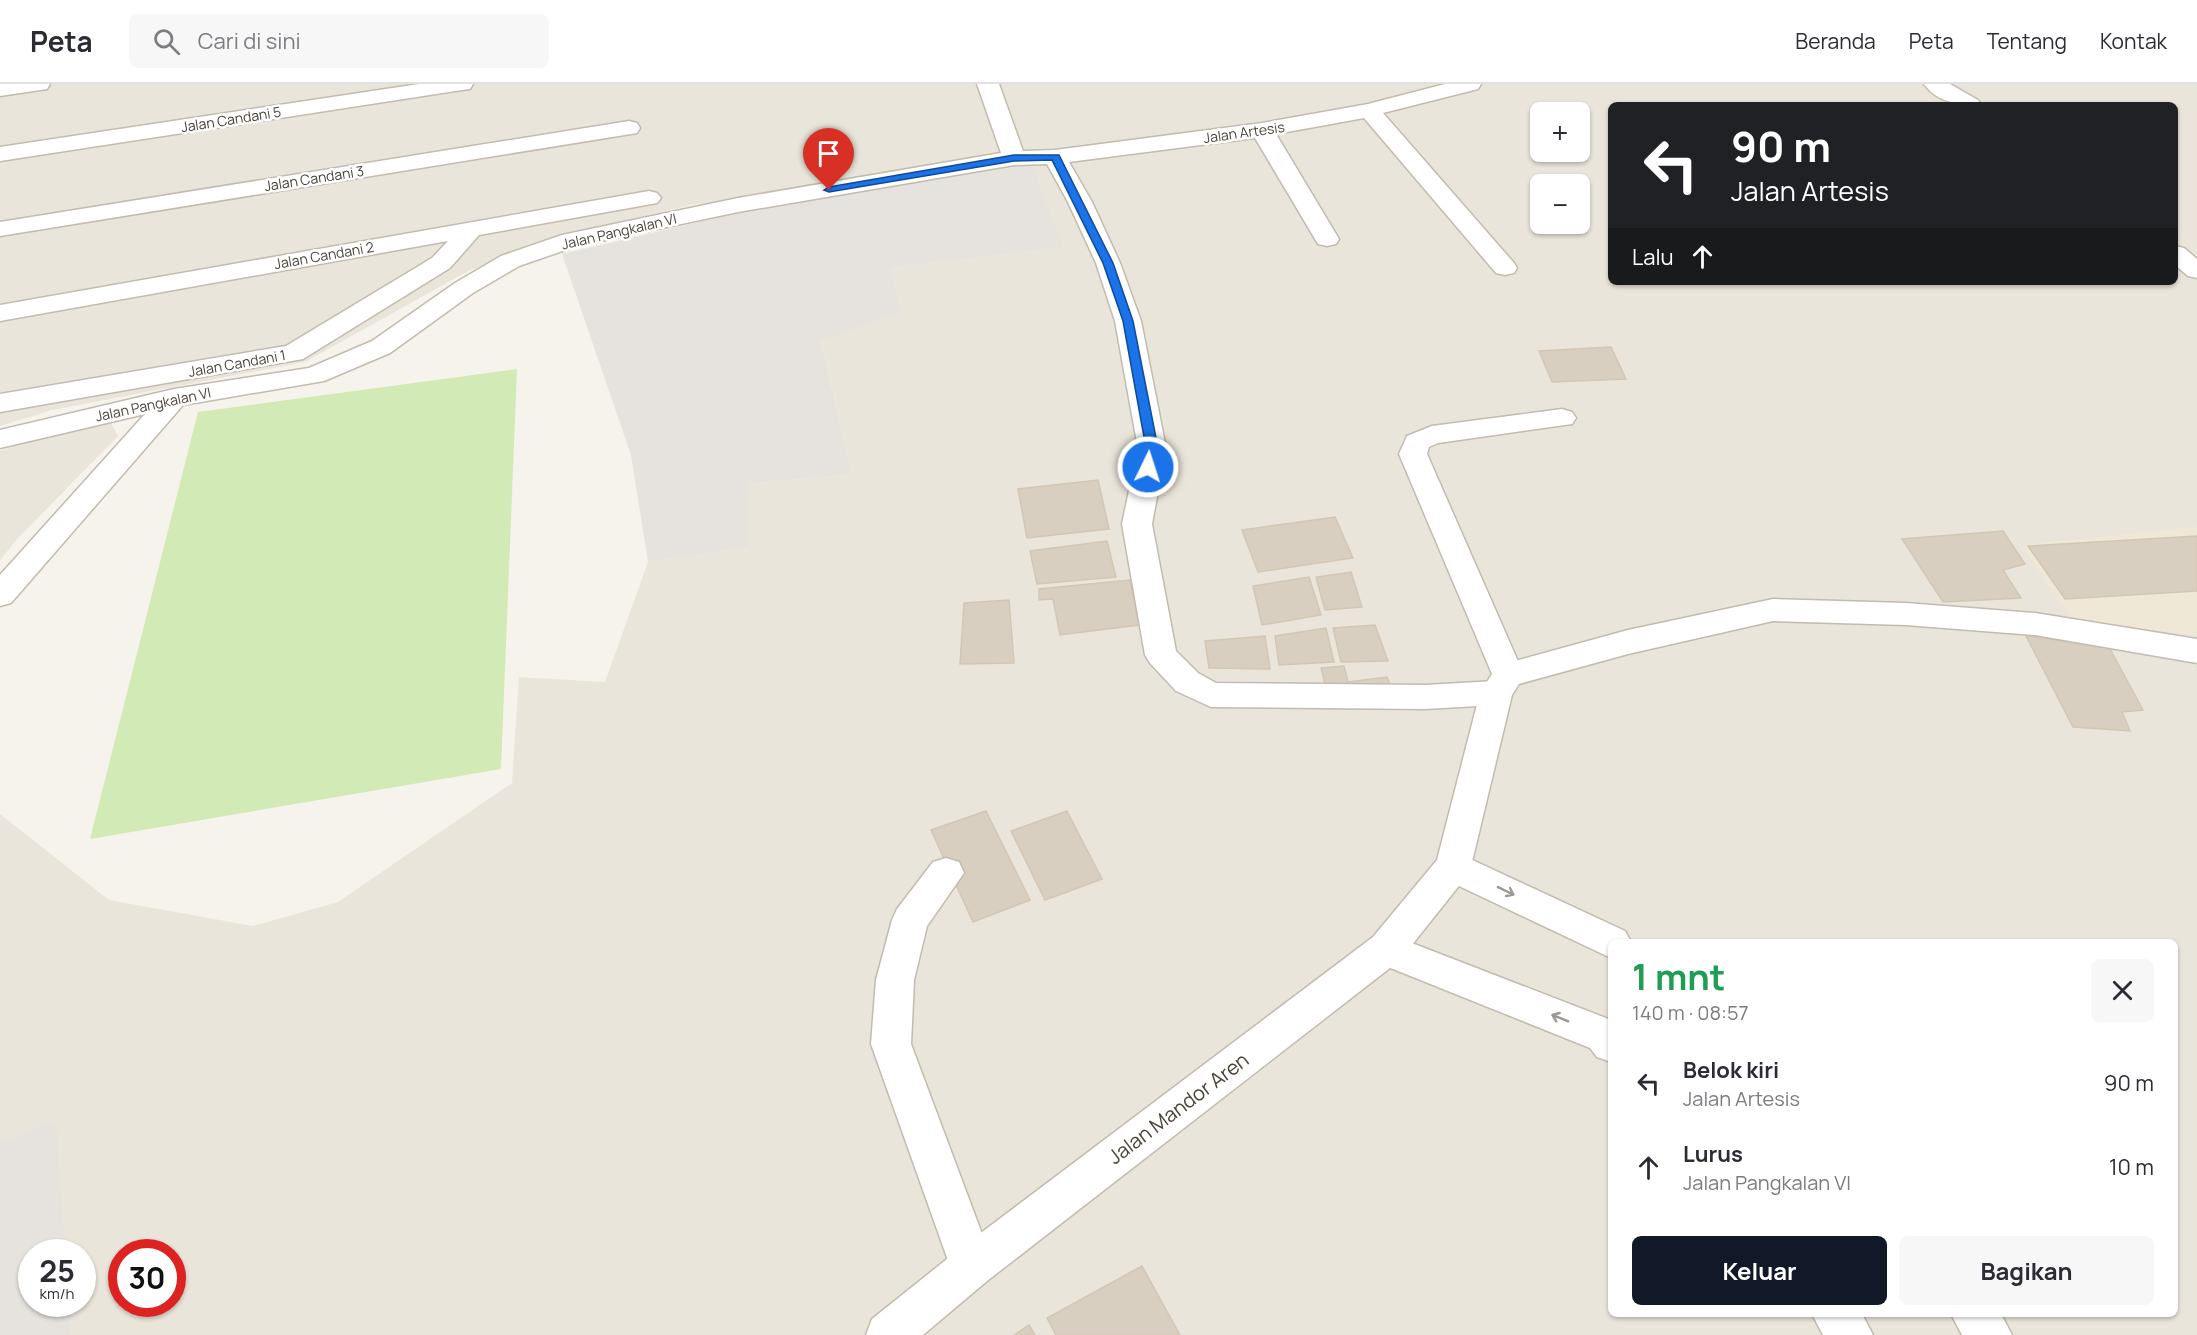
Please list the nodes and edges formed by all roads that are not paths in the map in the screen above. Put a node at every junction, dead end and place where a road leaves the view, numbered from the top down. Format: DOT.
graph roads {
  1 [pos="39,84"];
  2 [pos="462,84"];
  3 [pos="988,84"];
  4 [pos="1470,84"];
  5 [pos="1935,84"];
  6 [pos="0,90"];
  7 [pos="1965,102"];
  8 [pos="1369,110"];
  9 [pos="629,128"];
  10 [pos="1262,130"];
  11 [pos="0,154"];
  12 [pos="1055,157"];
  13 [pos="1014,158"];
  14 [pos="649,198"];
  15 [pos="0,229"];
  16 [pos="472,229"];
  17 [pos="1327,239"];
  18 [pos="2178,256"];
  19 [pos="1505,268"];
  20 [pos="2197,270"];
  21 [pos="0,312"];
  22 [pos="174,398"];
  23 [pos="0,403"];
  24 [pos="1562,418"];
  25 [pos="0,440"];
  26 [pos="0,595"];
  27 [pos="2197,651"];
  28 [pos="1502,684"];
  29 [pos="1453,866"];
  30 [pos="946,873"];
  31 [pos="1608,940"];
  32 [pos="1386,949"];
  33 [pos="1608,1036"];
  34 [pos="972,1266"];
  35 [pos="1836,1317"];
  36 [pos="1975,1317"];
  37 [pos="888,1335"];
  38 [pos="1851,1335"];
  39 [pos="1990,1335"];
  1 -- 6 [label="street"];
  2 -- 11 [label="street, Jalan Candani 5"];
  3 -- 13 [label="street"];
  4 -- 8 [label="street, Jalan Artesis"];
  5 -- 7 [label="street"];
  8 -- 10 [label="street, Jalan Artesis"];
  8 -- 19 [label="street"];
  9 -- 15 [label="street, Jalan Candani 3"];
  10 -- 12 [label="street, Jalan Artesis"];
  10 -- 17 [label="street"];
  12 -- 13 [label="street, Jalan Artesis"];
  12 -- 28 [label="street"];
  13 -- 22 [label="street, Jalan Pangkalan VI"];
  14 -- 16 [label="street, Jalan Candani 2"];
  16 -- 21 [label="street, Jalan Candani 2"];
  16 -- 23 [label="street, Jalan Candani 1"];
  18 -- 20 [label="street"];
  22 -- 25 [label="street, Jalan Pangkalan VI"];
  22 -- 26 [label="street"];
  24 -- 28 [label="street"];
  27 -- 28 [label="street"];
  28 -- 29 [label="street"];
  29 -- 31 [label="street, one-way"];
  29 -- 32 [label="street, Jalan Mandor Aren"];
  30 -- 34 [label="street"];
  33 -- 32 [label="street, one-way"];
  32 -- 34 [label="street, Jalan Mandor Aren"];
  34 -- 37 [label="street, Jalan Mandor Aren"];
  35 -- 38 [label="street"];
  36 -- 39 [label="street"];
}
